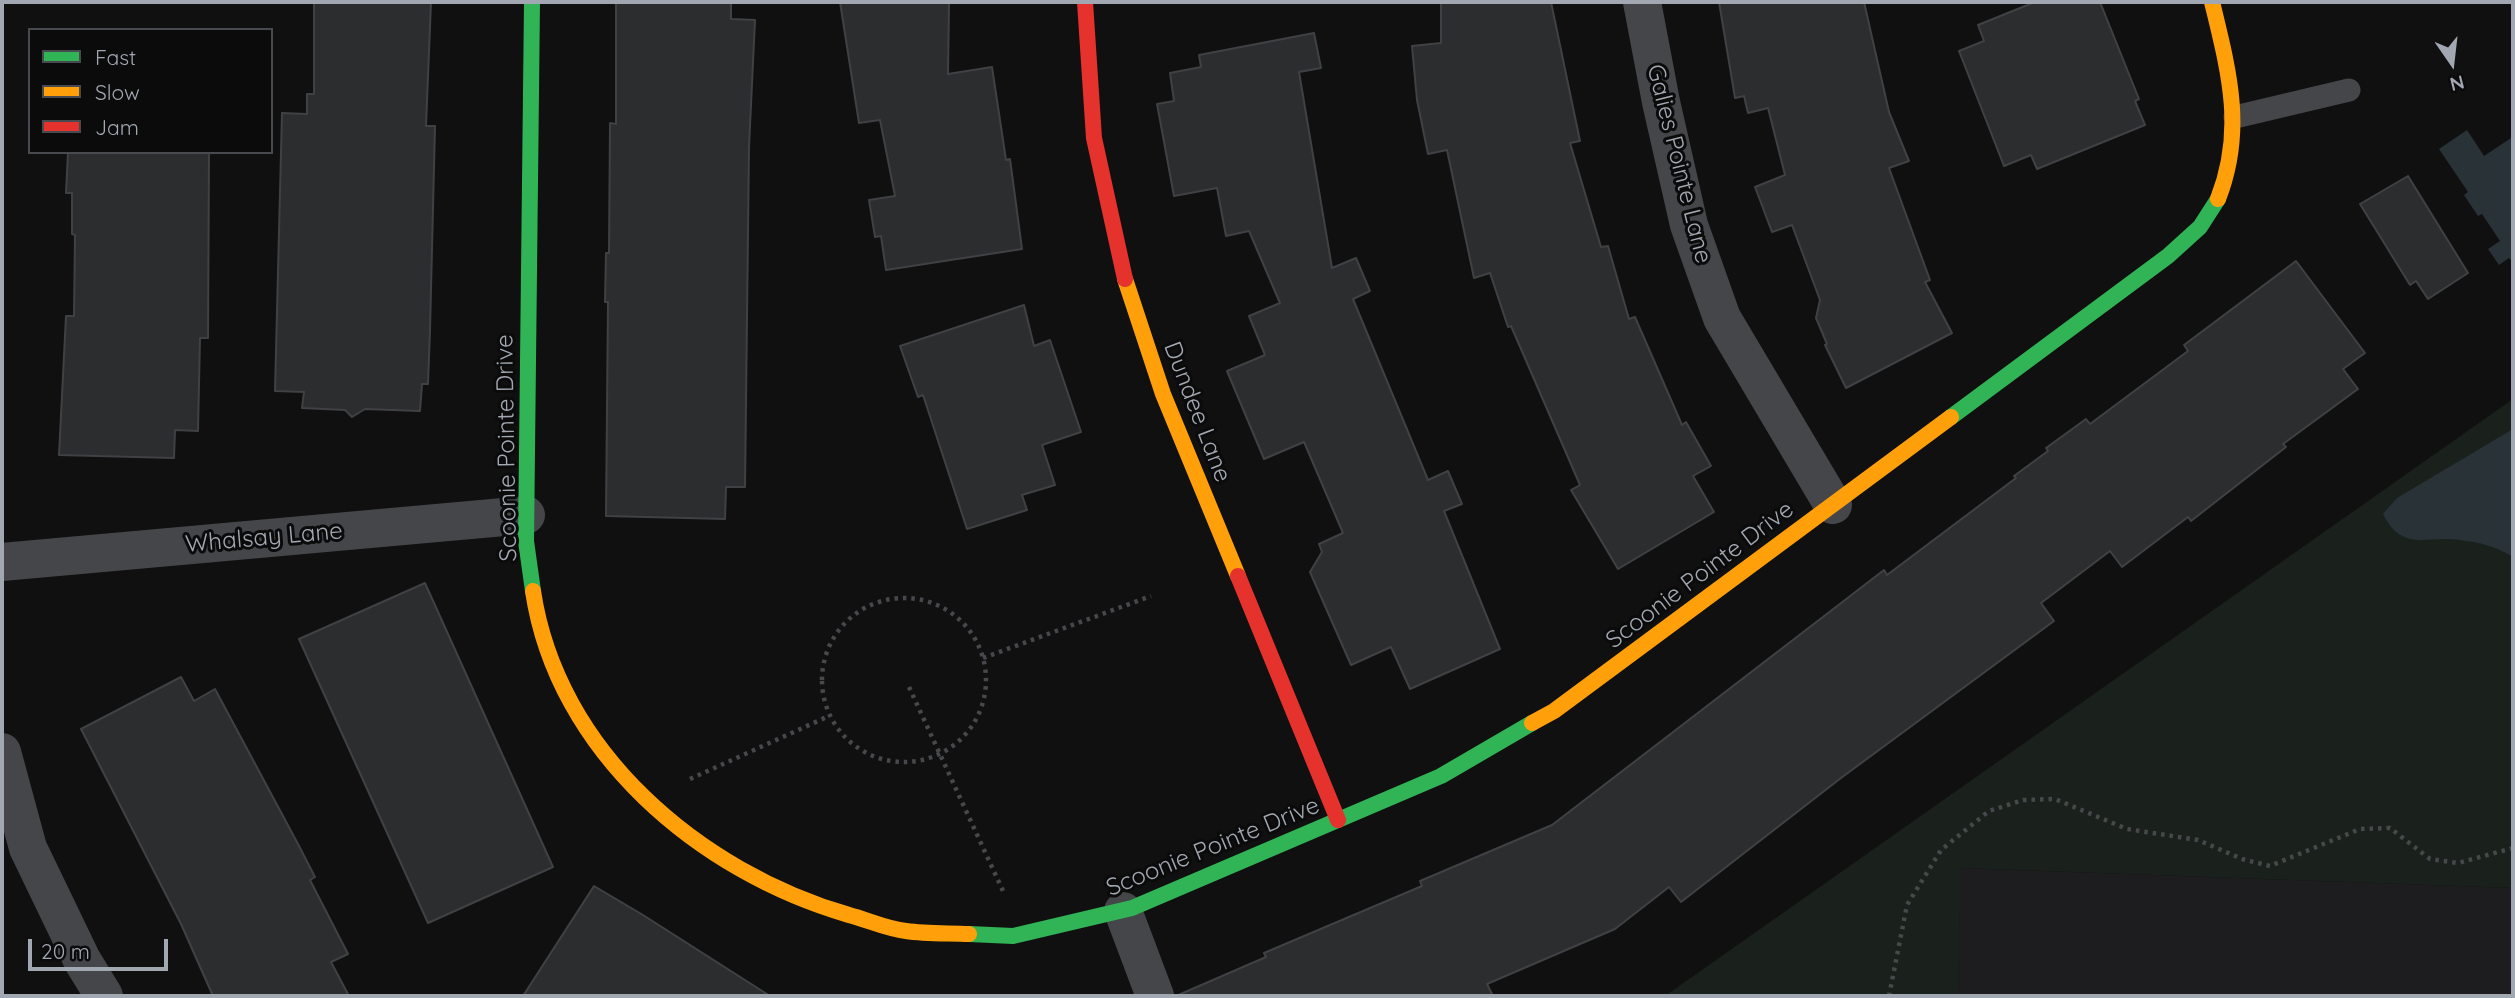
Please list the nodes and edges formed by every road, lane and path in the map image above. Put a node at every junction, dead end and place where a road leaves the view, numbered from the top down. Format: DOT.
graph roads {
  1 [pos="532,2"];
  2 [pos="1085,2"];
  3 [pos="1642,2"];
  4 [pos="2212,2"];
  5 [pos="2349,90"];
  6 [pos="2235,117"];
  7 [pos="1833,505"];
  8 [pos="526,515"];
  9 [pos="2,562"];
  10 [pos="1151,596"];
  11 [pos="983,658"];
  12 [pos="909,687"];
  13 [pos="829,716"];
  14 [pos="2,752"];
  15 [pos="941,755"];
  16 [pos="648,799"];
  17 [pos="1338,820"];
  18 [pos="2513,848"];
  19 [pos="1123,911"];
  20 [pos="1023,933"];
  21 [pos="104,996"];
  22 [pos="1155,996"];
  23 [pos="1889,996"];
  1 -- 8 [label="street, Scoonie Pointe Drive"];
  2 -- 17 [label="street, Dundee Lane"];
  3 -- 7 [label="street, Galies Pointe Lane"];
  4 -- 6 [label="street, Scoonie Pointe Drive"];
  5 -- 6 [label="lane"];
  6 -- 7 [label="street, Scoonie Pointe Drive"];
  7 -- 17 [label="street, Scoonie Pointe Drive"];
  8 -- 9 [label="street, Whalsay Lane"];
  8 -- 16 [label="street, Scoonie Pointe Drive"];
  10 -- 11 [label="path"];
  11 -- 13 [label="path"];
  11 -- 15 [label="path"];
  12 -- 15 [label="path"];
  13 -- 15 [label="path"];
  13 -- 16 [label="path"];
  14 -- 21 [label="street"];
  15 -- 20 [label="path"];
  16 -- 20 [label="street, Scoonie Pointe Drive"];
  17 -- 19 [label="street, Scoonie Pointe Drive"];
  18 -- 23 [label="path"];
  19 -- 20 [label="street, Scoonie Pointe Drive"];
  19 -- 22 [label="street"];
}
